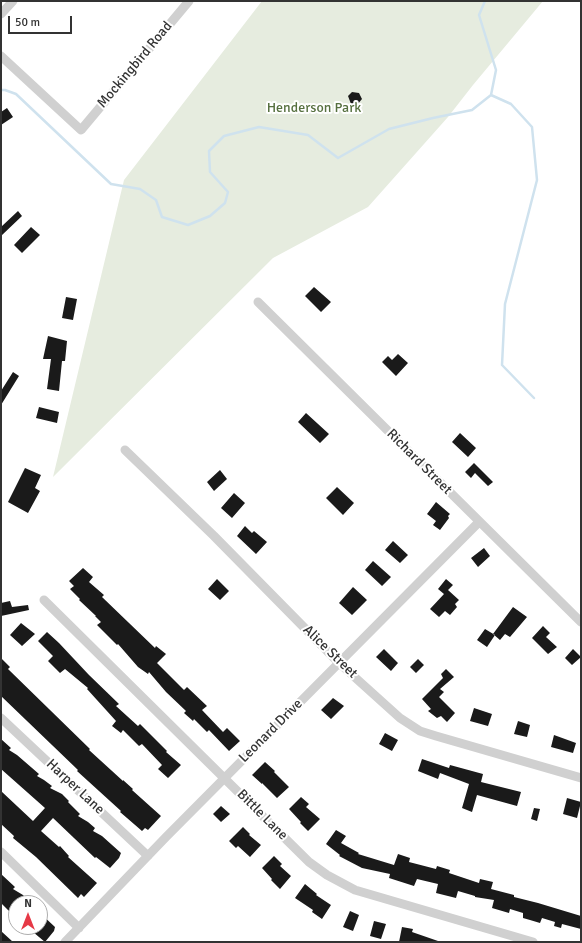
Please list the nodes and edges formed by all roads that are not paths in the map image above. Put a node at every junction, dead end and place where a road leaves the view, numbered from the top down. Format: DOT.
graph roads {
  1 [pos="13,1"];
  2 [pos="189,1"];
  3 [pos="1,14"];
  4 [pos="1,56"];
  5 [pos="258,302"];
  6 [pos="125,450"];
  7 [pos="479,522"];
  8 [pos="44,600"];
  9 [pos="581,622"];
  10 [pos="339,663"];
  11 [pos="1,718"];
  12 [pos="225,778"];
  13 [pos="581,778"];
  14 [pos="1,852"];
  15 [pos="148,856"];
  16 [pos="79,928"];
  17 [pos="65,942"];
  18 [pos="533,942"];
  1 -- 3 [label="street"];
  2 -- 4 [label="street, Mockingbird Road"];
  5 -- 7 [label="street, Richard Street"];
  6 -- 10 [label="street, Alice Street"];
  7 -- 9 [label="street, Richard Street"];
  7 -- 10 [label="street, Leonard Drive"];
  8 -- 12 [label="street, Bittle Lane"];
  10 -- 12 [label="street, Leonard Drive"];
  10 -- 13 [label="street, Alice Street"];
  11 -- 15 [label="street, Harper Lane"];
  12 -- 15 [label="street, Leonard Drive"];
  12 -- 18 [label="street, Bittle Lane"];
  14 -- 16 [label="street"];
  15 -- 16 [label="street, Leonard Drive"];
  16 -- 17 [label="street, Leonard Drive"];
}
